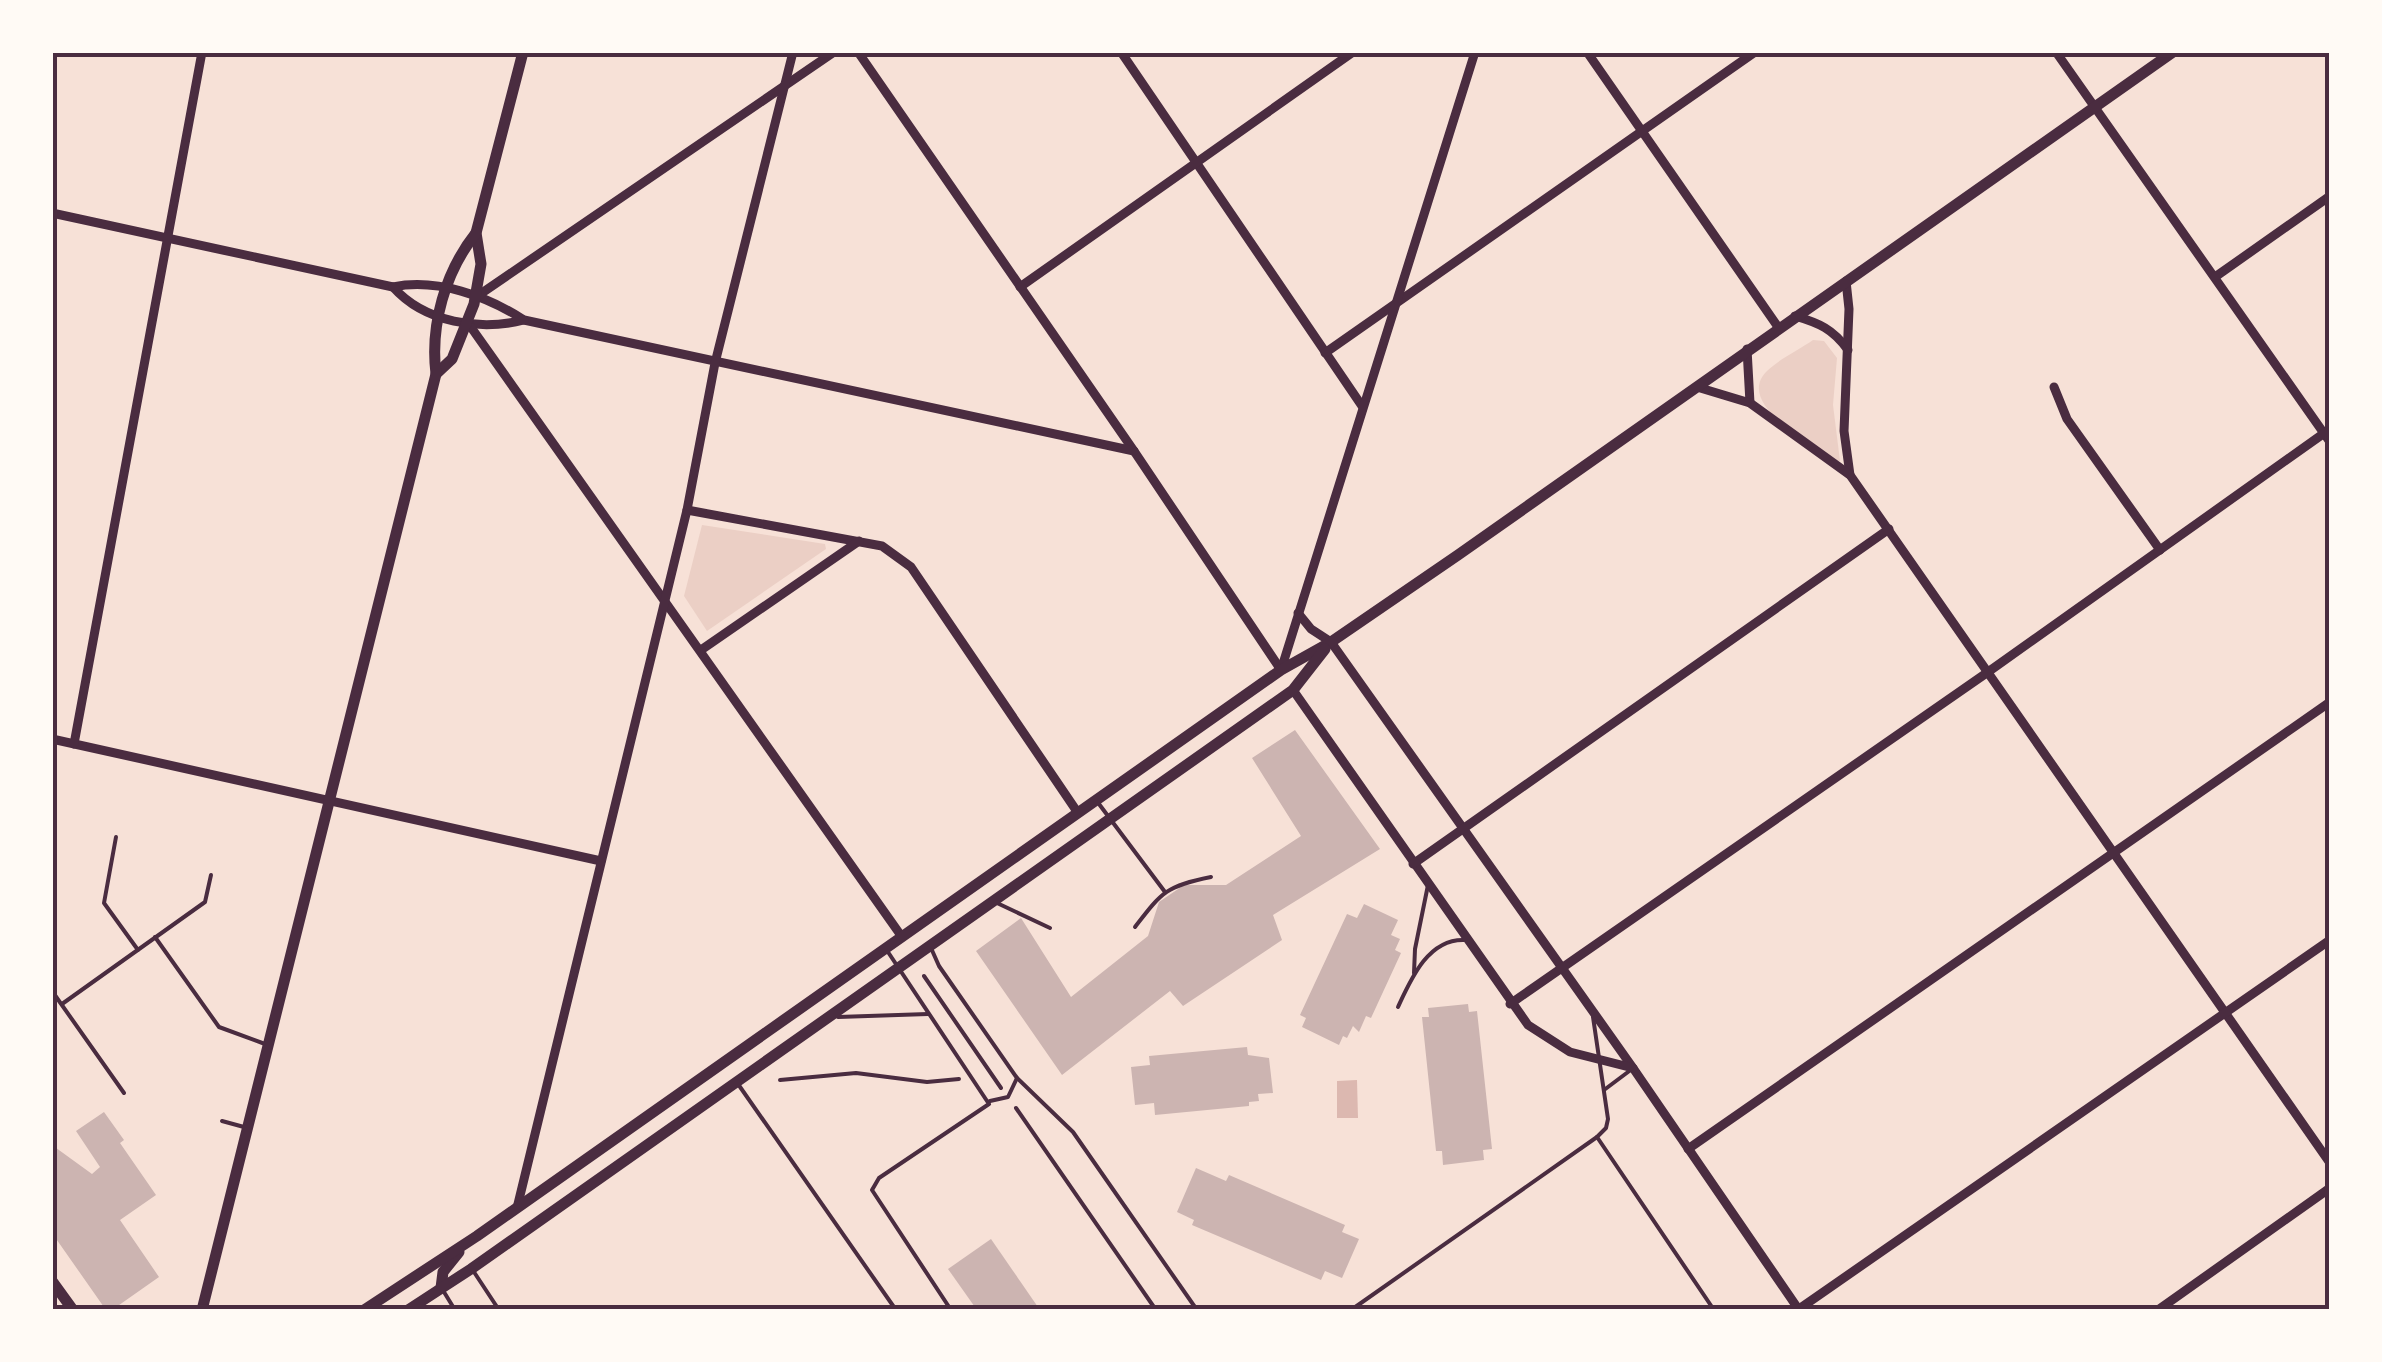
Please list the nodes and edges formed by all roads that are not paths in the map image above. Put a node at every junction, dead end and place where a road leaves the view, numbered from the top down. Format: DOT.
graph roads {
  1 [pos="523,52"];
  2 [pos="793,52"];
  3 [pos="834,52"];
  4 [pos="858,52"];
  5 [pos="1121,52"];
  6 [pos="1354,52"];
  7 [pos="1475,52"];
  8 [pos="1587,52"];
  9 [pos="1755,52"];
  10 [pos="2056,52"];
  11 [pos="2174,52"];
  12 [pos="201,53"];
  13 [pos="782,89"];
  14 [pos="2094,108"];
  15 [pos="1641,131"];
  16 [pos="1196,164"];
  17 [pos="2330,196"];
  18 [pos="52,212"];
  19 [pos="476,232"];
  20 [pos="168,238"];
  21 [pos="2215,277"];
  22 [pos="1846,282"];
  23 [pos="1020,286"];
  24 [pos="394,287"];
  25 [pos="446,288"];
  26 [pos="476,297"];
  27 [pos="1397,301"];
  28 [pos="1795,316"];
  29 [pos="440,317"];
  30 [pos="524,320"];
  31 [pos="468,323"];
  32 [pos="1778,328"];
  33 [pos="1748,350"];
  34 [pos="1848,350"];
  35 [pos="1325,353"];
  36 [pos="715,363"];
  37 [pos="436,374"];
  38 [pos="1694,386"];
  39 [pos="2054,387"];
  40 [pos="1750,402"];
  41 [pos="1362,406"];
  42 [pos="2327,435"];
  43 [pos="1134,450"];
  44 [pos="1850,474"];
  45 [pos="687,510"];
  46 [pos="1888,529"];
  47 [pos="859,541"];
  48 [pos="2160,550"];
  49 [pos="665,600"];
  50 [pos="1298,612"];
  51 [pos="1331,642"];
  52 [pos="700,650"];
  53 [pos="1281,670"];
  54 [pos="1988,672"];
  55 [pos="1293,690"];
  56 [pos="2330,702"];
  57 [pos="52,739"];
  58 [pos="74,744"];
  59 [pos="332,800"];
  60 [pos="1096,800"];
  61 [pos="1078,812"];
  62 [pos="1110,820"];
  63 [pos="1463,828"];
  64 [pos="116,837"];
  65 [pos="2114,853"];
  66 [pos="602,861"];
  67 [pos="1413,864"];
  68 [pos="212,875"];
  69 [pos="1210,877"];
  70 [pos="1428,886"];
  71 [pos="1165,892"];
  72 [pos="993,902"];
  73 [pos="1050,928"];
  74 [pos="1135,928"];
  75 [pos="902,936"];
  76 [pos="155,938"];
  77 [pos="1466,940"];
  78 [pos="2330,940"];
  79 [pos="930,946"];
  80 [pos="886,948"];
  81 [pos="138,950"];
  82 [pos="1562,968"];
  83 [pos="897,969"];
  84 [pos="1414,973"];
  85 [pos="52,991"];
  86 [pos="62,1004"];
  87 [pos="1510,1004"];
  88 [pos="1398,1007"];
  89 [pos="1592,1010"];
  90 [pos="2225,1013"];
  91 [pos="928,1014"];
  92 [pos="829,1018"];
  93 [pos="270,1045"];
  94 [pos="1600,1060"];
  95 [pos="1634,1068"];
  96 [pos="1017,1078"];
  97 [pos="737,1082"];
  98 [pos="1604,1090"];
  99 [pos="124,1093"];
  100 [pos="988,1102"];
  101 [pos="222,1121"];
  102 [pos="248,1128"];
  103 [pos="1597,1138"];
  104 [pos="1688,1149"];
  105 [pos="2330,1163"];
  106 [pos="2330,1188"];
  107 [pos="517,1208"];
  108 [pos="477,1236"];
  109 [pos="471,1268"];
  110 [pos="52,1280"];
  111 [pos="441,1288"];
  112 [pos="62,1303"];
  113 [pos="1799,1309"];
  114 [pos="73,1310"];
  115 [pos="202,1310"];
  116 [pos="364,1310"];
  117 [pos="408,1310"];
  118 [pos="455,1310"];
  119 [pos="499,1310"];
  120 [pos="896,1310"];
  121 [pos="951,1310"];
  122 [pos="1196,1310"];
  123 [pos="1351,1310"];
  124 [pos="1714,1310"];
  125 [pos="2158,1310"];
  1 -- 19 [label="main road"];
  2 -- 13 [label="street"];
  3 -- 13 [label="street"];
  4 -- 23 [label="street"];
  5 -- 16 [label="street"];
  6 -- 16 [label="street"];
  7 -- 27 [label="street"];
  8 -- 15 [label="street"];
  9 -- 15 [label="street"];
  10 -- 14 [label="street"];
  11 -- 14 [label="main road"];
  12 -- 20 [label="street"];
  13 -- 26 [label="street"];
  13 -- 36 [label="street"];
  14 -- 21 [label="street"];
  14 -- 22 [label="main road"];
  15 -- 27 [label="street"];
  15 -- 32 [label="street"];
  16 -- 23 [label="street"];
  16 -- 35 [label="street"];
  17 -- 21 [label="street"];
  18 -- 20 [label="street"];
  19 -- 25 [label="main road"];
  19 -- 26 [label="main road"];
  20 -- 24 [label="street"];
  20 -- 58 [label="street"];
  21 -- 42 [label="street"];
  22 -- 28 [label="main road"];
  22 -- 34 [label="street"];
  23 -- 43 [label="street"];
  24 -- 25 [label="street"];
  24 -- 29 [label="street"];
  25 -- 26 [label="street"];
  25 -- 29 [label="main road"];
  26 -- 30 [label="street"];
  26 -- 31 [label="main road"];
  27 -- 35 [label="street"];
  27 -- 41 [label="street"];
  28 -- 32 [label="main road"];
  28 -- 34 [label="street"];
  29 -- 31 [label="street"];
  29 -- 37 [label="main road"];
  30 -- 31 [label="street"];
  30 -- 36 [label="street"];
  31 -- 37 [label="main road"];
  31 -- 49 [label="street"];
  32 -- 33 [label="main road"];
  33 -- 38 [label="main road"];
  33 -- 40 [label="street"];
  34 -- 44 [label="street"];
  35 -- 41 [label="street"];
  36 -- 43 [label="street"];
  36 -- 45 [label="street"];
  37 -- 59 [label="main road"];
  38 -- 40 [label="street"];
  38 -- 51 [label="main road"];
  39 -- 48 [label="street"];
  40 -- 44 [label="street"];
  41 -- 50 [label="street"];
  42 -- 48 [label="street"];
  43 -- 53 [label="street"];
  44 -- 46 [label="street"];
  45 -- 47 [label="street"];
  45 -- 49 [label="street"];
  46 -- 54 [label="street"];
  46 -- 63 [label="street"];
  47 -- 52 [label="street"];
  47 -- 61 [label="street"];
  48 -- 54 [label="street"];
  49 -- 52 [label="street"];
  49 -- 66 [label="street"];
  50 -- 51 [label="street"];
  50 -- 53 [label="street"];
  51 -- 53 [label="main road"];
  51 -- 55 [label="main road"];
  51 -- 63 [label="street"];
  52 -- 75 [label="street"];
  53 -- 60 [label="main road"];
  54 -- 65 [label="street"];
  54 -- 82 [label="street"];
  55 -- 62 [label="main road"];
  55 -- 67 [label="street"];
  56 -- 65 [label="street"];
  57 -- 58 [label="street"];
  58 -- 59 [label="street"];
  59 -- 66 [label="street"];
  59 -- 93 [label="main road"];
  60 -- 61 [label="main road"];
  60 -- 62 [label="lane"];
  61 -- 75 [label="main road"];
  62 -- 71 [label="lane"];
  62 -- 72 [label="main road"];
  63 -- 67 [label="street"];
  63 -- 82 [label="street"];
  64 -- 81 [label="lane"];
  65 -- 90 [label="street"];
  65 -- 104 [label="street"];
  66 -- 107 [label="street"];
  67 -- 70 [label="street"];
  68 -- 76 [label="lane"];
  69 -- 71 [label="lane"];
  70 -- 77 [label="street"];
  70 -- 84 [label="lane"];
  71 -- 74 [label="lane"];
  72 -- 73 [label="lane"];
  72 -- 79 [label="main road"];
  75 -- 80 [label="main road"];
  76 -- 81 [label="lane"];
  76 -- 93 [label="lane"];
  77 -- 84 [label="lane"];
  77 -- 87 [label="street"];
  78 -- 90 [label="street"];
  79 -- 83 [label="main road"];
  79 -- 96 [label="lane"];
  80 -- 83 [label="lane"];
  80 -- 107 [label="main road"];
  81 -- 86 [label="lane"];
  82 -- 87 [label="street"];
  82 -- 89 [label="street"];
  83 -- 91 [label="lane"];
  83 -- 92 [label="main road"];
  84 -- 88 [label="lane"];
  85 -- 86 [label="lane"];
  86 -- 99 [label="lane"];
  87 -- 94 [label="street"];
  89 -- 94 [label="lane"];
  89 -- 95 [label="street"];
  90 -- 105 [label="street"];
  90 -- 113 [label="street"];
  91 -- 92 [label="lane"];
  91 -- 100 [label="lane"];
  92 -- 97 [label="main road"];
  93 -- 102 [label="main road"];
  94 -- 95 [label="street"];
  94 -- 98 [label="lane"];
  95 -- 98 [label="lane"];
  95 -- 104 [label="street"];
  96 -- 100 [label="lane"];
  96 -- 122 [label="lane"];
  97 -- 109 [label="main road"];
  97 -- 120 [label="lane"];
  98 -- 103 [label="lane"];
  100 -- 121 [label="lane"];
  101 -- 102 [label="lane"];
  102 -- 115 [label="main road"];
  103 -- 123 [label="lane"];
  103 -- 124 [label="lane"];
  104 -- 113 [label="street"];
  106 -- 125 [label="street"];
  107 -- 108 [label="main road"];
  108 -- 111 [label="main road"];
  108 -- 116 [label="main road"];
  109 -- 111 [label="main road"];
  109 -- 119 [label="lane"];
  110 -- 112 [label="main road"];
  111 -- 117 [label="main road"];
  111 -- 118 [label="lane"];
  112 -- 114 [label="main road"];
}
